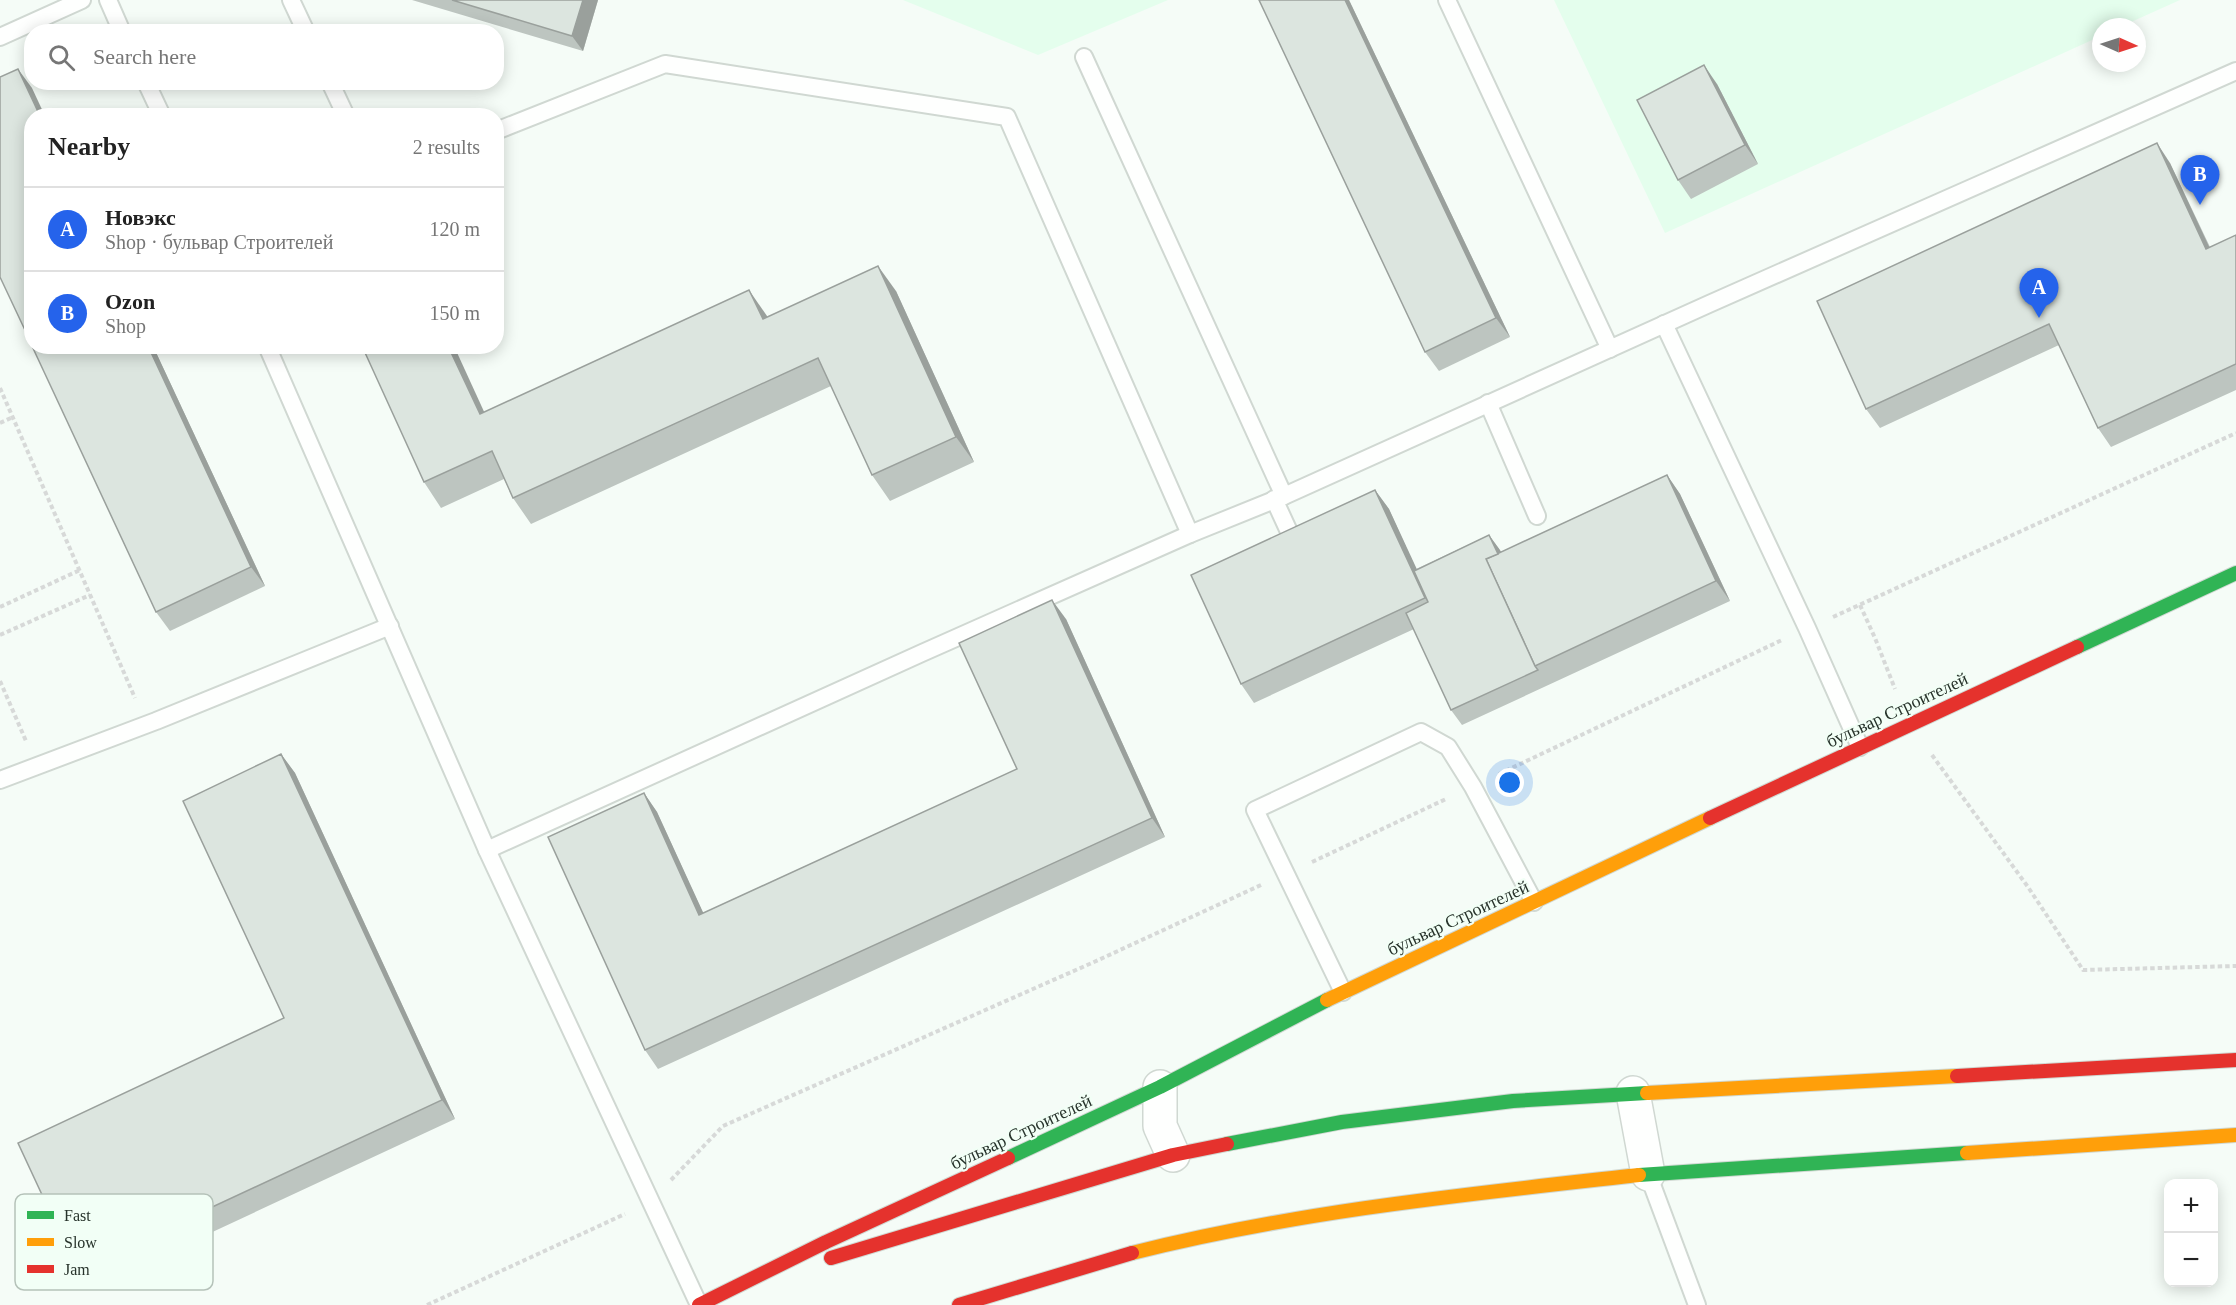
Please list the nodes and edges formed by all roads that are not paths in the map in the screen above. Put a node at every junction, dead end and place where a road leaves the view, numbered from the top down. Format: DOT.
graph roads {
  1 [pos="82,0"];
  2 [pos="108,0"];
  3 [pos="291,0"];
  4 [pos="1447,0"];
  5 [pos="53,6"];
  6 [pos="118,24"];
  7 [pos="302,24"];
  8 [pos="0,37"];
  9 [pos="1084,57"];
  10 [pos="2236,71"];
  11 [pos="150,90"];
  12 [pos="334,90"];
  13 [pos="158,108"];
  14 [pos="342,108"];
  15 [pos="504,128"];
  16 [pos="1664,324"];
  17 [pos="1610,349"];
  18 [pos="271,354"];
  19 [pos="1488,403"];
  20 [pos="1279,497"];
  21 [pos="1537,516"];
  22 [pos="1190,534"];
  23 [pos="1291,536"];
  24 [pos="2236,573"];
  25 [pos="390,626"];
  26 [pos="1860,747"];
  27 [pos="0,780"];
  28 [pos="487,850"];
  29 [pos="1534,902"];
  30 [pos="1343,992"];
  31 [pos="2236,1060"];
  32 [pos="1160,1087"];
  33 [pos="1633,1093"];
  34 [pos="2236,1135"];
  35 [pos="1173,1155"];
  36 [pos="1648,1174"];
  37 [pos="969,1303"];
  38 [pos="699,1305"];
  39 [pos="1697,1305"];
  1 -- 5 [label="lane"];
  2 -- 6 [label="lane"];
  3 -- 7 [label="lane"];
  4 -- 17 [label="lane"];
  5 -- 8 [label="lane"];
  9 -- 20 [label="lane"];
  10 -- 16 [label="lane"];
  11 -- 13 [label="lane"];
  12 -- 14 [label="lane"];
  15 -- 22 [label="lane"];
  16 -- 17 [label="lane"];
  16 -- 26 [label="lane"];
  17 -- 19 [label="lane"];
  18 -- 25 [label="lane"];
  19 -- 20 [label="lane"];
  19 -- 21 [label="lane"];
  20 -- 22 [label="lane"];
  20 -- 23 [label="lane"];
  22 -- 28 [label="lane"];
  24 -- 26 [label="main road, бульвар Строителей"];
  25 -- 27 [label="lane"];
  25 -- 28 [label="lane"];
  26 -- 29 [label="main road, бульвар Строителей"];
  28 -- 38 [label="lane"];
  29 -- 30 [label="main road, бульвар Строителей"];
  29 -- 30 [label="lane"];
  30 -- 32 [label="main road, бульвар Строителей"];
  31 -- 33 [label="main road"];
  32 -- 35 [label="street"];
  32 -- 38 [label="main road, бульвар Строителей"];
  33 -- 35 [label="main road"];
  33 -- 36 [label="street"];
  34 -- 36 [label="main road"];
  35 -- 38 [label="main road"];
  36 -- 37 [label="main road"];
  36 -- 39 [label="lane"];
}
